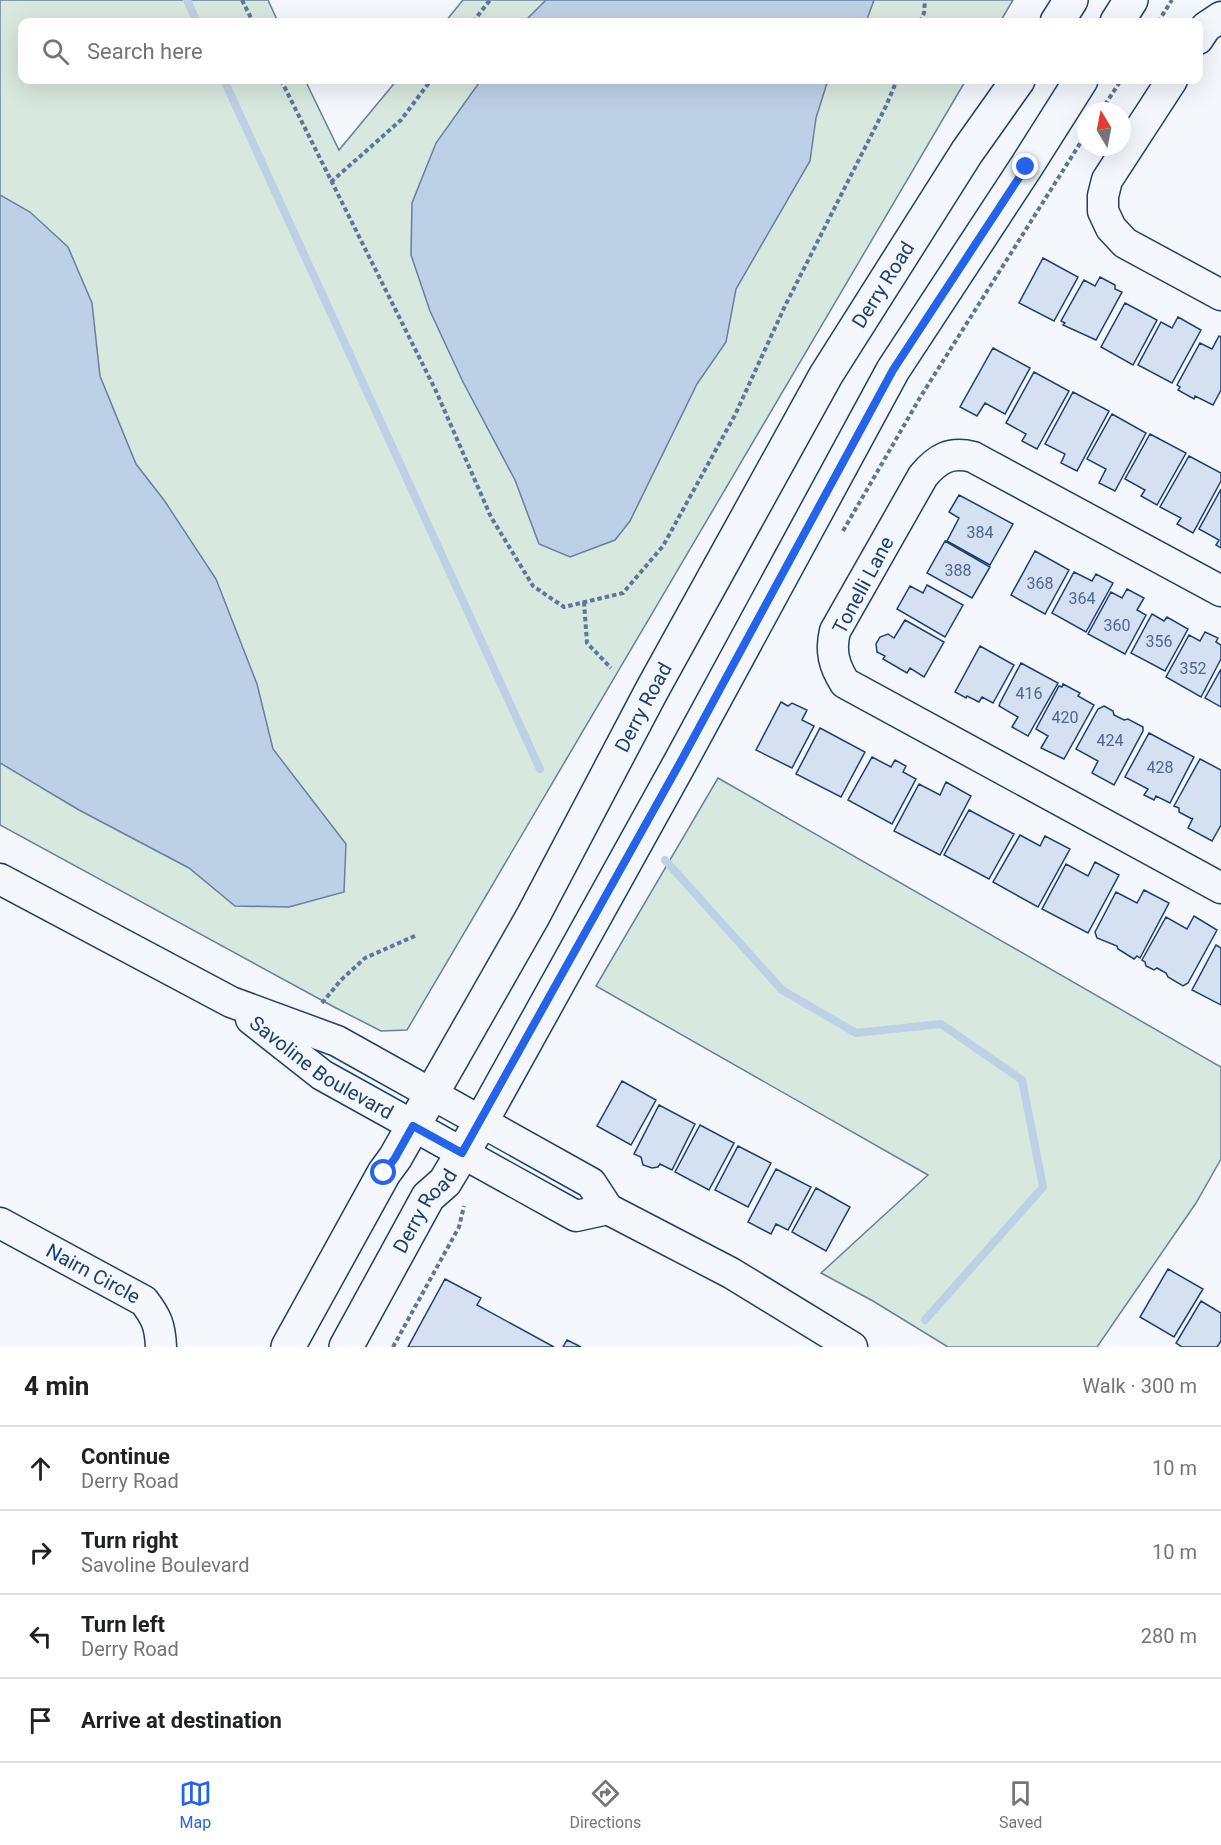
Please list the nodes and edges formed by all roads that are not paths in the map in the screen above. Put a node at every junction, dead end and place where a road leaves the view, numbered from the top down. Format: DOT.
graph roads {
  1 [pos="1071,0"];
  2 [pos="1131,0"];
  3 [pos="1221,17"];
  4 [pos="1060,18"];
  5 [pos="1120,18"];
  6 [pos="1203,32"];
  7 [pos="1015,84"];
  8 [pos="1078,84"];
  9 [pos="1169,84"];
  10 [pos="1221,295"];
  11 [pos="1221,591"];
  12 [pos="0,879"];
  13 [pos="1221,888"];
  14 [pos="231,1002"];
  15 [pos="432,1094"];
  16 [pos="481,1122"];
  17 [pos="413,1126"];
  18 [pos="462,1153"];
  19 [pos="609,1209"];
  20 [pos="0,1223"];
  21 [pos="161,1347"];
  22 [pos="288,1347"];
  23 [pos="346,1347"];
  24 [pos="852,1347"];
  1 -- 4 [label="main road"];
  2 -- 5 [label="main road"];
  3 -- 6 [label="street"];
  7 -- 15 [label="main road, Derry Road"];
  8 -- 16 [label="main road, Derry Road"];
  9 -- 10 [label="street"];
  11 -- 13 [label="street, Tonelli Lane"];
  12 -- 14 [label="street, Savoline Boulevard"];
  14 -- 15 [label="street, Savoline Boulevard"];
  14 -- 17 [label="street, Savoline Boulevard"];
  15 -- 16 [label="street, Savoline Boulevard"];
  15 -- 17 [label="main road, Derry Road"];
  16 -- 18 [label="main road, Derry Road"];
  16 -- 19 [label="street, Savoline Boulevard"];
  17 -- 18 [label="street, Savoline Boulevard"];
  17 -- 22 [label="main road, Derry Road"];
  18 -- 19 [label="street, Savoline Boulevard"];
  18 -- 23 [label="main road, Derry Road"];
  19 -- 24 [label="street, Savoline Boulevard"];
  20 -- 21 [label="street, Nairn Circle"];
}
